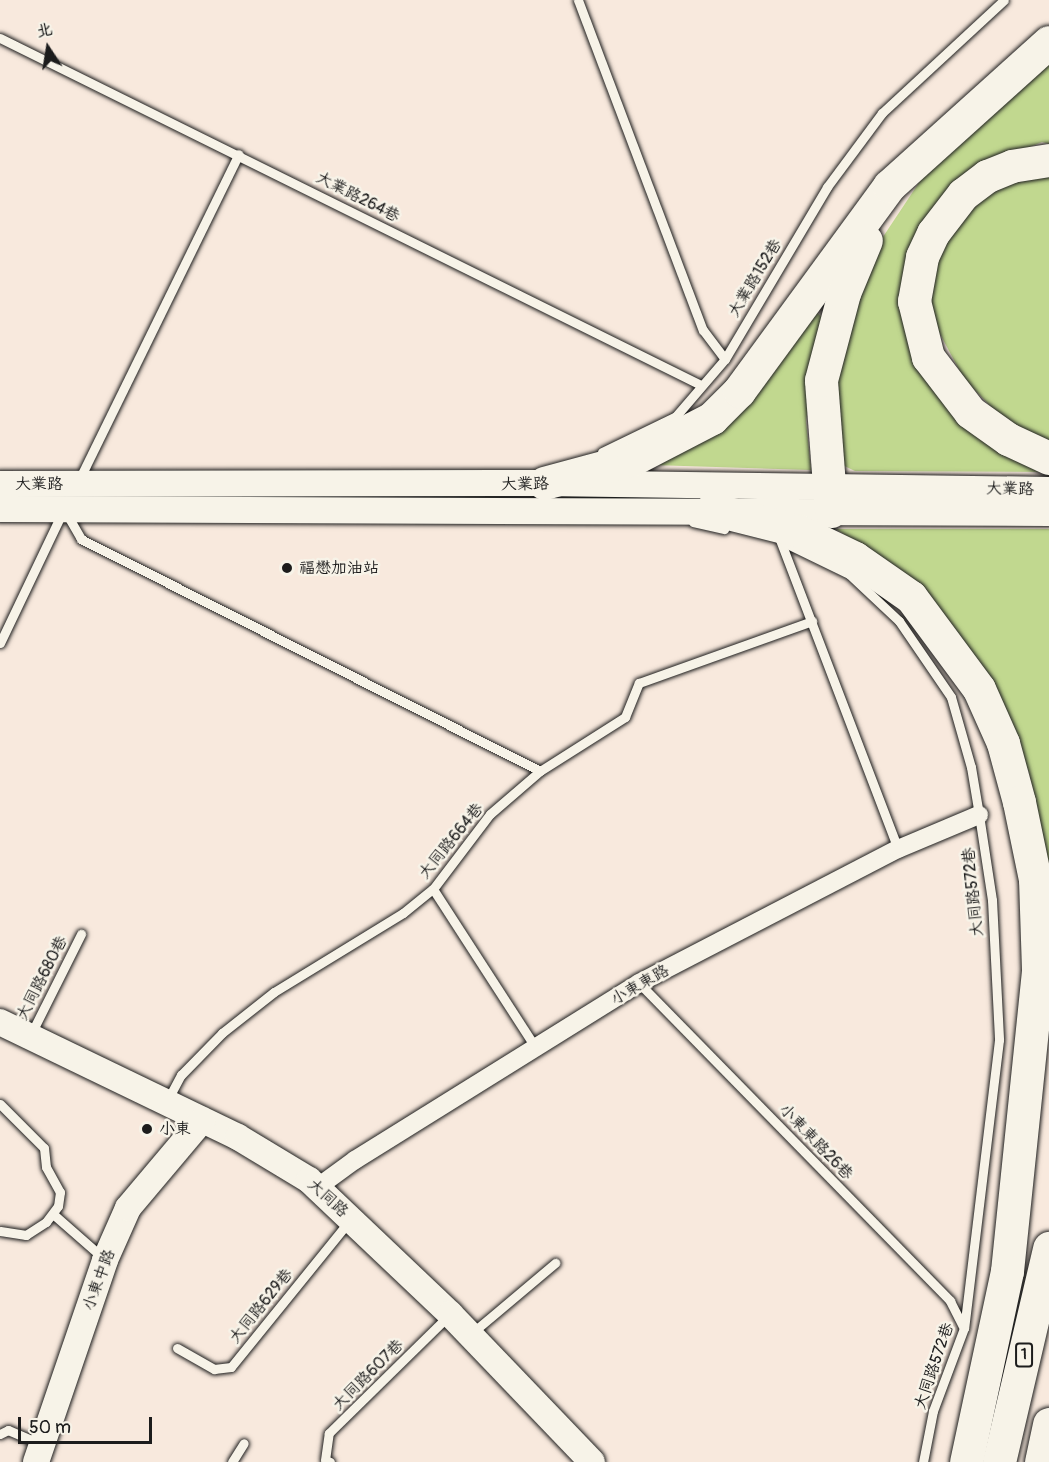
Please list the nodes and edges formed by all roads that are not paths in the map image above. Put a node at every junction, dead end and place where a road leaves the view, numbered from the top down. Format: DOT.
graph roads {
  1 [pos="578,0"];
  2 [pos="1004,0"];
  3 [pos="0,38"];
  4 [pos="1049,42"];
  5 [pos="239,154"];
  6 [pos="1049,159"];
  7 [pos="889,186"];
  8 [pos="724,359"];
  9 [pos="701,386"];
  10 [pos="1049,458"];
  11 [pos="578,462"];
  12 [pos="538,478"];
  13 [pos="0,484"];
  14 [pos="1049,490"];
  15 [pos="71,497"];
  16 [pos="829,498"];
  17 [pos="0,509"];
  18 [pos="638,510"];
  19 [pos="712,510"];
  20 [pos="1049,513"];
  21 [pos="736,531"];
  22 [pos="769,538"];
  23 [pos="780,540"];
  24 [pos="812,621"];
  25 [pos="0,643"];
  26 [pos="540,771"];
  27 [pos="979,815"];
  28 [pos="898,849"];
  29 [pos="433,889"];
  30 [pos="81,934"];
  31 [pos="639,983"];
  32 [pos="0,1022"];
  33 [pos="30,1036"];
  34 [pos="537,1049"];
  35 [pos="1049,1076"];
  36 [pos="166,1103"];
  37 [pos="0,1104"];
  38 [pos="202,1120"];
  39 [pos="318,1187"];
  40 [pos="52,1214"];
  41 [pos="352,1218"];
  42 [pos="0,1231"];
  43 [pos="1049,1248"];
  44 [pos="105,1260"];
  45 [pos="555,1263"];
  46 [pos="1007,1271"];
  47 [pos="450,1314"];
  48 [pos="964,1328"];
  49 [pos="470,1335"];
  50 [pos="177,1348"];
  51 [pos="1049,1424"];
  52 [pos="0,1434"];
  53 [pos="244,1443"];
  54 [pos="41,1455"];
  55 [pos="231,1462"];
  56 [pos="330,1462"];
  57 [pos="592,1462"];
  58 [pos="923,1462"];
  59 [pos="966,1462"];
  60 [pos="999,1462"];
  61 [pos="1041,1462"];
  1 -- 8 [label="lane"];
  2 -- 8 [label="lane, 大業路152巷"];
  3 -- 5 [label="lane, 大業路264巷"];
  4 -- 7 [label="highway"];
  5 -- 9 [label="lane, 大業路264巷"];
  5 -- 15 [label="lane"];
  6 -- 10 [label="highway"];
  7 -- 12 [label="highway"];
  7 -- 16 [label="highway"];
  8 -- 9 [label="lane, 大業路152巷"];
  9 -- 11 [label="lane, 大業路152巷"];
  12 -- 15 [label="main road, 大業路"];
  12 -- 16 [label="main road, 大業路"];
  13 -- 15 [label="main road, 大業路"];
  14 -- 16 [label="main road, 大業路"];
  15 -- 17 [label="main road, 大業路"];
  15 -- 18 [label="main road, 大業路"];
  15 -- 25 [label="lane"];
  15 -- 26 [label="lane"];
  16 -- 19 [label="main road, 大業路"];
  16 -- 20 [label="main road, 大業路"];
  18 -- 19 [label="main road, 大業路"];
  18 -- 21 [label="lane"];
  19 -- 46 [label="highway"];
  22 -- 23 [label="lane, 大同路572巷"];
  23 -- 24 [label="lane"];
  23 -- 27 [label="lane, 大同路572巷"];
  24 -- 26 [label="lane, 大同路664巷"];
  24 -- 28 [label="lane"];
  26 -- 29 [label="lane, 大同路664巷"];
  27 -- 28 [label="street, 小東東路"];
  27 -- 48 [label="lane, 大同路572巷"];
  28 -- 31 [label="street, 小東東路"];
  29 -- 34 [label="lane"];
  29 -- 36 [label="lane, 大同路664巷"];
  30 -- 33 [label="lane, 大同路680巷"];
  31 -- 34 [label="street, 小東東路"];
  31 -- 48 [label="lane, 小東東路26巷"];
  32 -- 33 [label="main road, 大同路"];
  33 -- 36 [label="main road, 大同路"];
  34 -- 39 [label="street, 小東東路"];
  35 -- 46 [label="highway"];
  36 -- 38 [label="main road, 大同路"];
  37 -- 40 [label="lane"];
  38 -- 39 [label="main road, 大同路"];
  38 -- 44 [label="main road, 小東中路"];
  39 -- 41 [label="main road, 大同路"];
  40 -- 42 [label="lane"];
  40 -- 44 [label="lane"];
  41 -- 47 [label="main road, 大同路"];
  41 -- 50 [label="lane, 大同路629巷"];
  43 -- 60 [label="highway, 1"];
  44 -- 54 [label="main road, 小東中路"];
  45 -- 49 [label="lane"];
  46 -- 59 [label="highway"];
  47 -- 49 [label="main road, 大同路"];
  47 -- 56 [label="lane, 大同路607巷"];
  48 -- 58 [label="lane, 大同路572巷"];
  49 -- 57 [label="main road, 大同路"];
  51 -- 61 [label="highway"];
  52 -- 54 [label="lane"];
  53 -- 55 [label="lane"];
}
